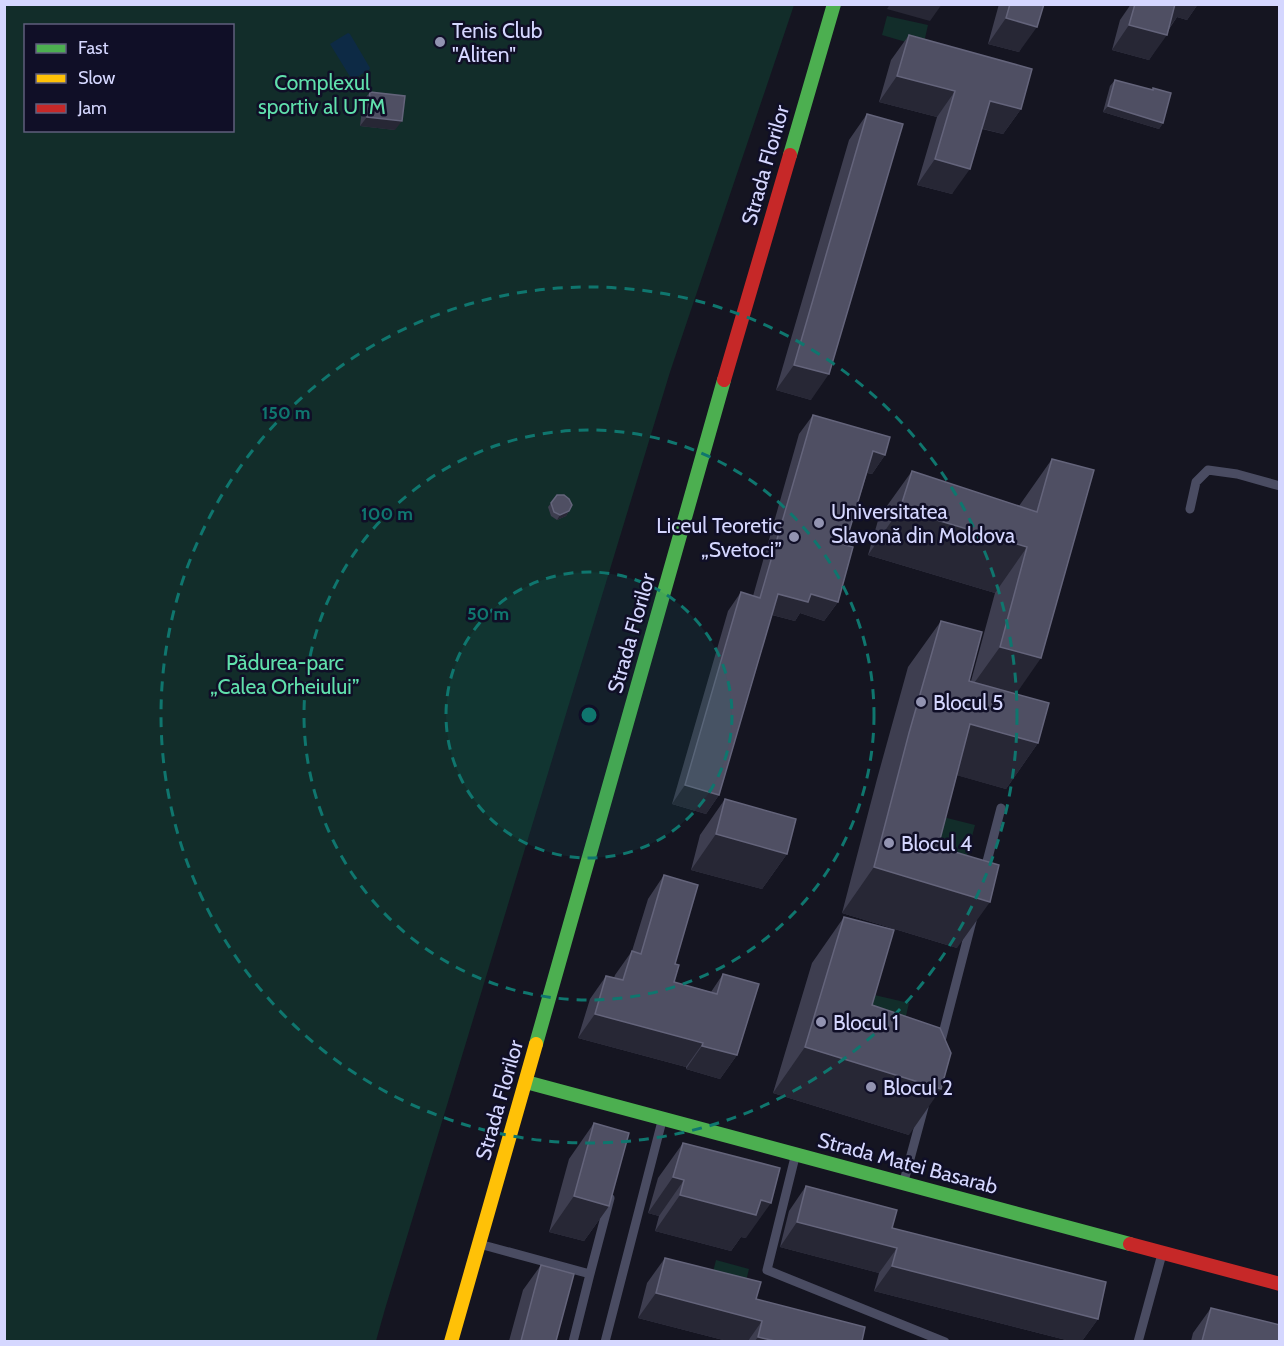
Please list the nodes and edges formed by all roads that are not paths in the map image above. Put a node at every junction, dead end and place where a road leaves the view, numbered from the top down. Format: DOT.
graph roads {
  1 [pos="834,4"];
  2 [pos="1280,486"];
  3 [pos="1190,509"];
  4 [pos="1001,808"];
  5 [pos="981,887"];
  6 [pos="975,909"];
  7 [pos="938,1054"];
  8 [pos="526,1082"];
  9 [pos="926,1099"];
  10 [pos="663,1119"];
  11 [pos="795,1154"];
  12 [pos="904,1183"];
  13 [pos="610,1197"];
  14 [pos="480,1244"];
  15 [pos="1162,1253"];
  16 [pos="590,1274"];
  17 [pos="1280,1284"];
  18 [pos="451,1341"];
  19 [pos="573,1341"];
  20 [pos="605,1341"];
  21 [pos="945,1341"];
  22 [pos="1138,1341"];
  1 -- 8 [label="main road, Strada Florilor"];
  2 -- 3 [label="lane"];
  4 -- 5 [label="lane"];
  6 -- 7 [label="lane"];
  8 -- 10 [label="main road, Strada Matei Basarab"];
  8 -- 14 [label="main road, Strada Florilor"];
  9 -- 12 [label="lane"];
  10 -- 11 [label="main road, Strada Matei Basarab"];
  10 -- 20 [label="lane"];
  11 -- 12 [label="main road, Strada Matei Basarab"];
  11 -- 21 [label="lane"];
  12 -- 15 [label="main road, Strada Matei Basarab"];
  13 -- 16 [label="lane"];
  14 -- 16 [label="lane"];
  14 -- 18 [label="main road, Strada Florilor"];
  15 -- 17 [label="main road, Strada Matei Basarab"];
  15 -- 22 [label="lane"];
  16 -- 19 [label="lane"];
}
